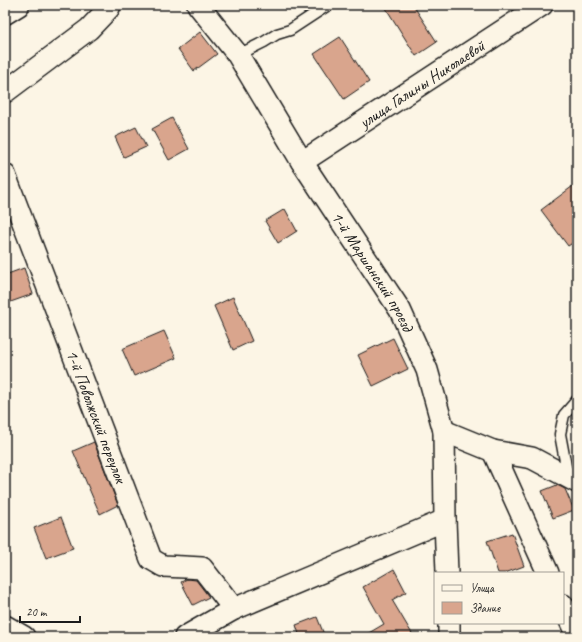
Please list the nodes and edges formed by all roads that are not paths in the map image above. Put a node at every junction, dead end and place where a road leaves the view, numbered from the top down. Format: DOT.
graph roads {
  1 [pos="18,5"];
  2 [pos="110,5"];
  3 [pos="198,5"];
  4 [pos="328,5"];
  5 [pos="542,5"];
  6 [pos="5,13"];
  7 [pos="238,55"];
  8 [pos="5,92"];
  9 [pos="302,162"];
  10 [pos="5,175"];
  11 [pos="577,400"];
  12 [pos="444,431"];
  13 [pos="493,451"];
  14 [pos="572,480"];
  15 [pos="445,520"];
  16 [pos="447,572"];
  17 [pos="548,572"];
  18 [pos="564,607"];
  19 [pos="234,609"];
  20 [pos="449,624"];
  21 [pos="5,626"];
  22 [pos="577,636"];
  23 [pos="24,637"];
  24 [pos="185,637"];
  25 [pos="449,637"];
  1 -- 6 [label="highway"];
  2 -- 8 [label="street"];
  3 -- 7 [label="street, 1-й Маршанский проезд"];
  4 -- 7 [label="lane"];
  5 -- 9 [label="street, улица Галины Николаевой"];
  7 -- 9 [label="street, 1-й Маршанский проезд"];
  9 -- 12 [label="street, 1-й Маршанский проезд"];
  10 -- 19 [label="street, 1-й Поволжский переулок"];
  11 -- 14 [label="lane"];
  12 -- 13 [label="street"];
  12 -- 15 [label="street, 1-й Маршанский проезд"];
  13 -- 14 [label="street"];
  13 -- 17 [label="street"];
  15 -- 16 [label="street, 1-й Маршанский проезд"];
  15 -- 19 [label="street"];
  18 -- 22 [label="street"];
  19 -- 24 [label="street"];
  20 -- 25 [label="street"];
  21 -- 23 [label="street"];
}
